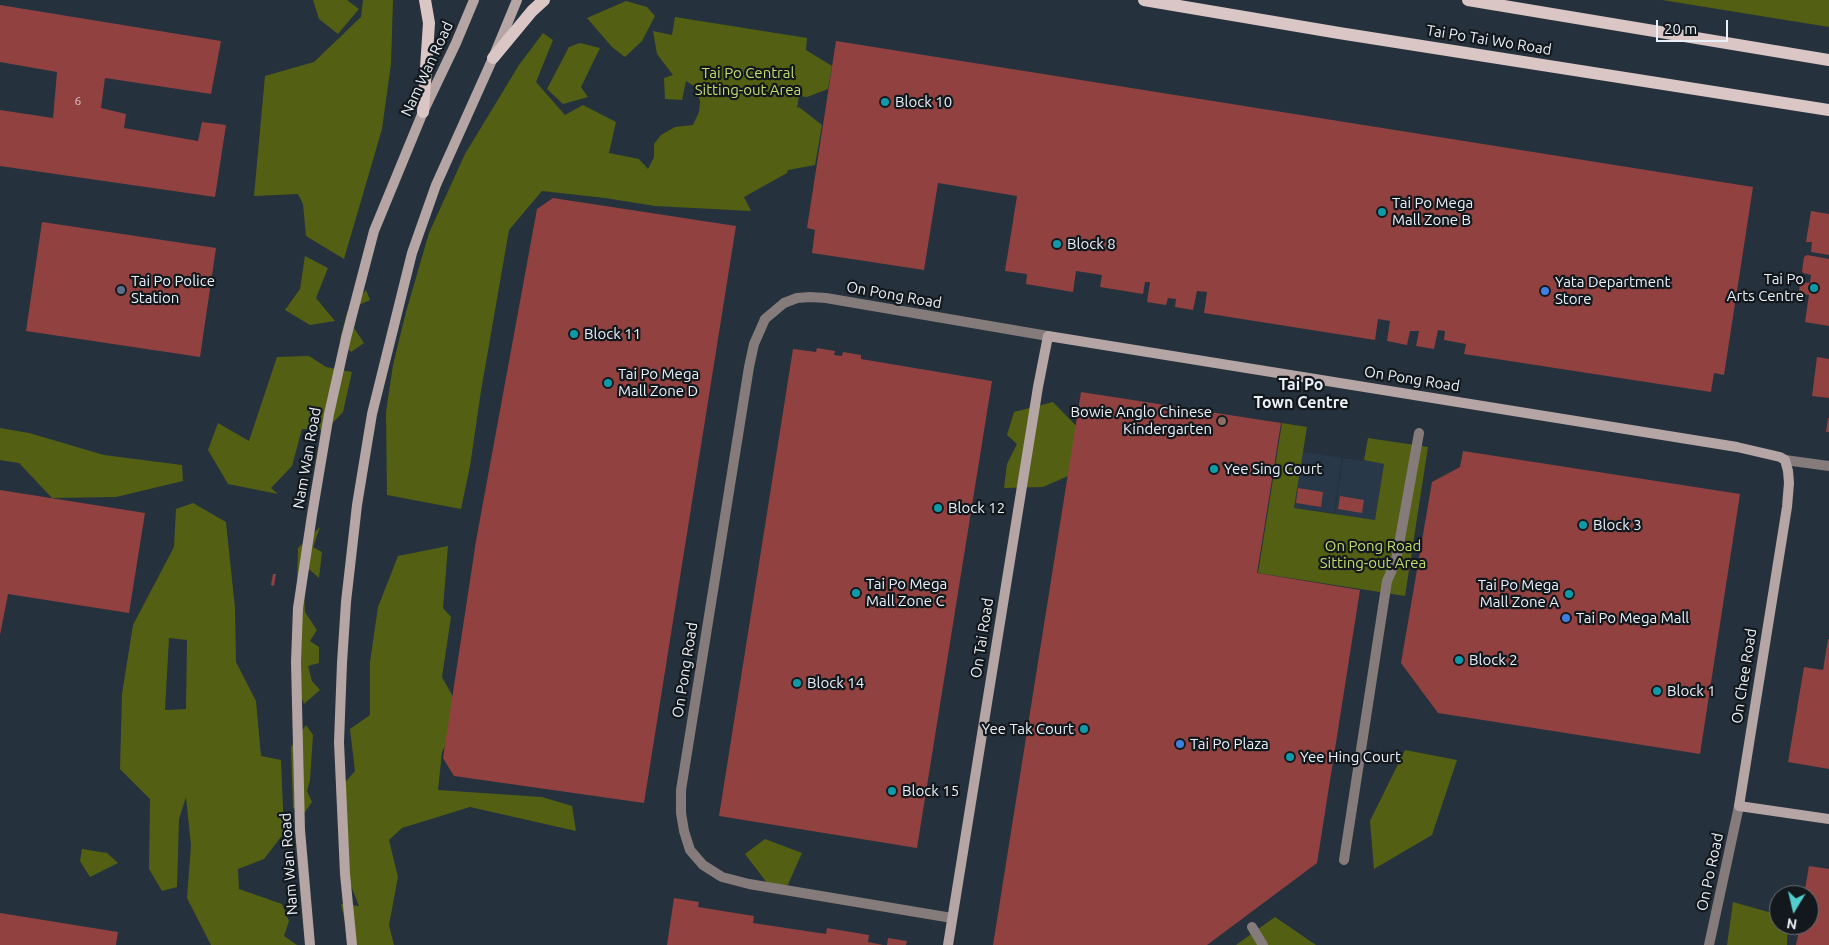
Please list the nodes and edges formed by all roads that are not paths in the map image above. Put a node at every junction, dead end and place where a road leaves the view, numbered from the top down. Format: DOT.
graph roads {
  1 [pos="425,0"];
  2 [pos="474,0"];
  3 [pos="517,0"];
  4 [pos="544,0"];
  5 [pos="1144,0"];
  6 [pos="1468,0"];
  7 [pos="493,58"];
  8 [pos="1829,60"];
  9 [pos="1829,110"];
  10 [pos="423,112"];
  11 [pos="1048,336"];
  12 [pos="1419,433"];
  13 [pos="1785,460"];
  14 [pos="1829,466"];
  15 [pos="1739,806"];
  16 [pos="1829,819"];
  17 [pos="1344,860"];
  18 [pos="952,918"];
  19 [pos="1252,928"];
  20 [pos="310,945"];
  21 [pos="352,945"];
  22 [pos="948,945"];
  23 [pos="1263,945"];
  24 [pos="1709,945"];
  1 -- 10 [label="main road"];
  2 -- 10 [label="main road, Nam Wan Road"];
  3 -- 7 [label="main road"];
  4 -- 7 [label="main road"];
  5 -- 9 [label="main road, Tai Po Tai Wo Road"];
  6 -- 8 [label="main road"];
  7 -- 21 [label="main road"];
  10 -- 20 [label="main road, Nam Wan Road"];
  11 -- 13 [label="main road, On Pong Road"];
  11 -- 18 [label="main road, On Tai Road"];
  11 -- 18 [label="street, On Pong Road"];
  12 -- 17 [label="street"];
  13 -- 14 [label="street, On Pong Road"];
  13 -- 15 [label="main road, On Chee Road"];
  15 -- 16 [label="main road"];
  15 -- 24 [label="street, On Po Road"];
  18 -- 22 [label="main road, On Tai Road"];
  19 -- 23 [label="street"];
}
